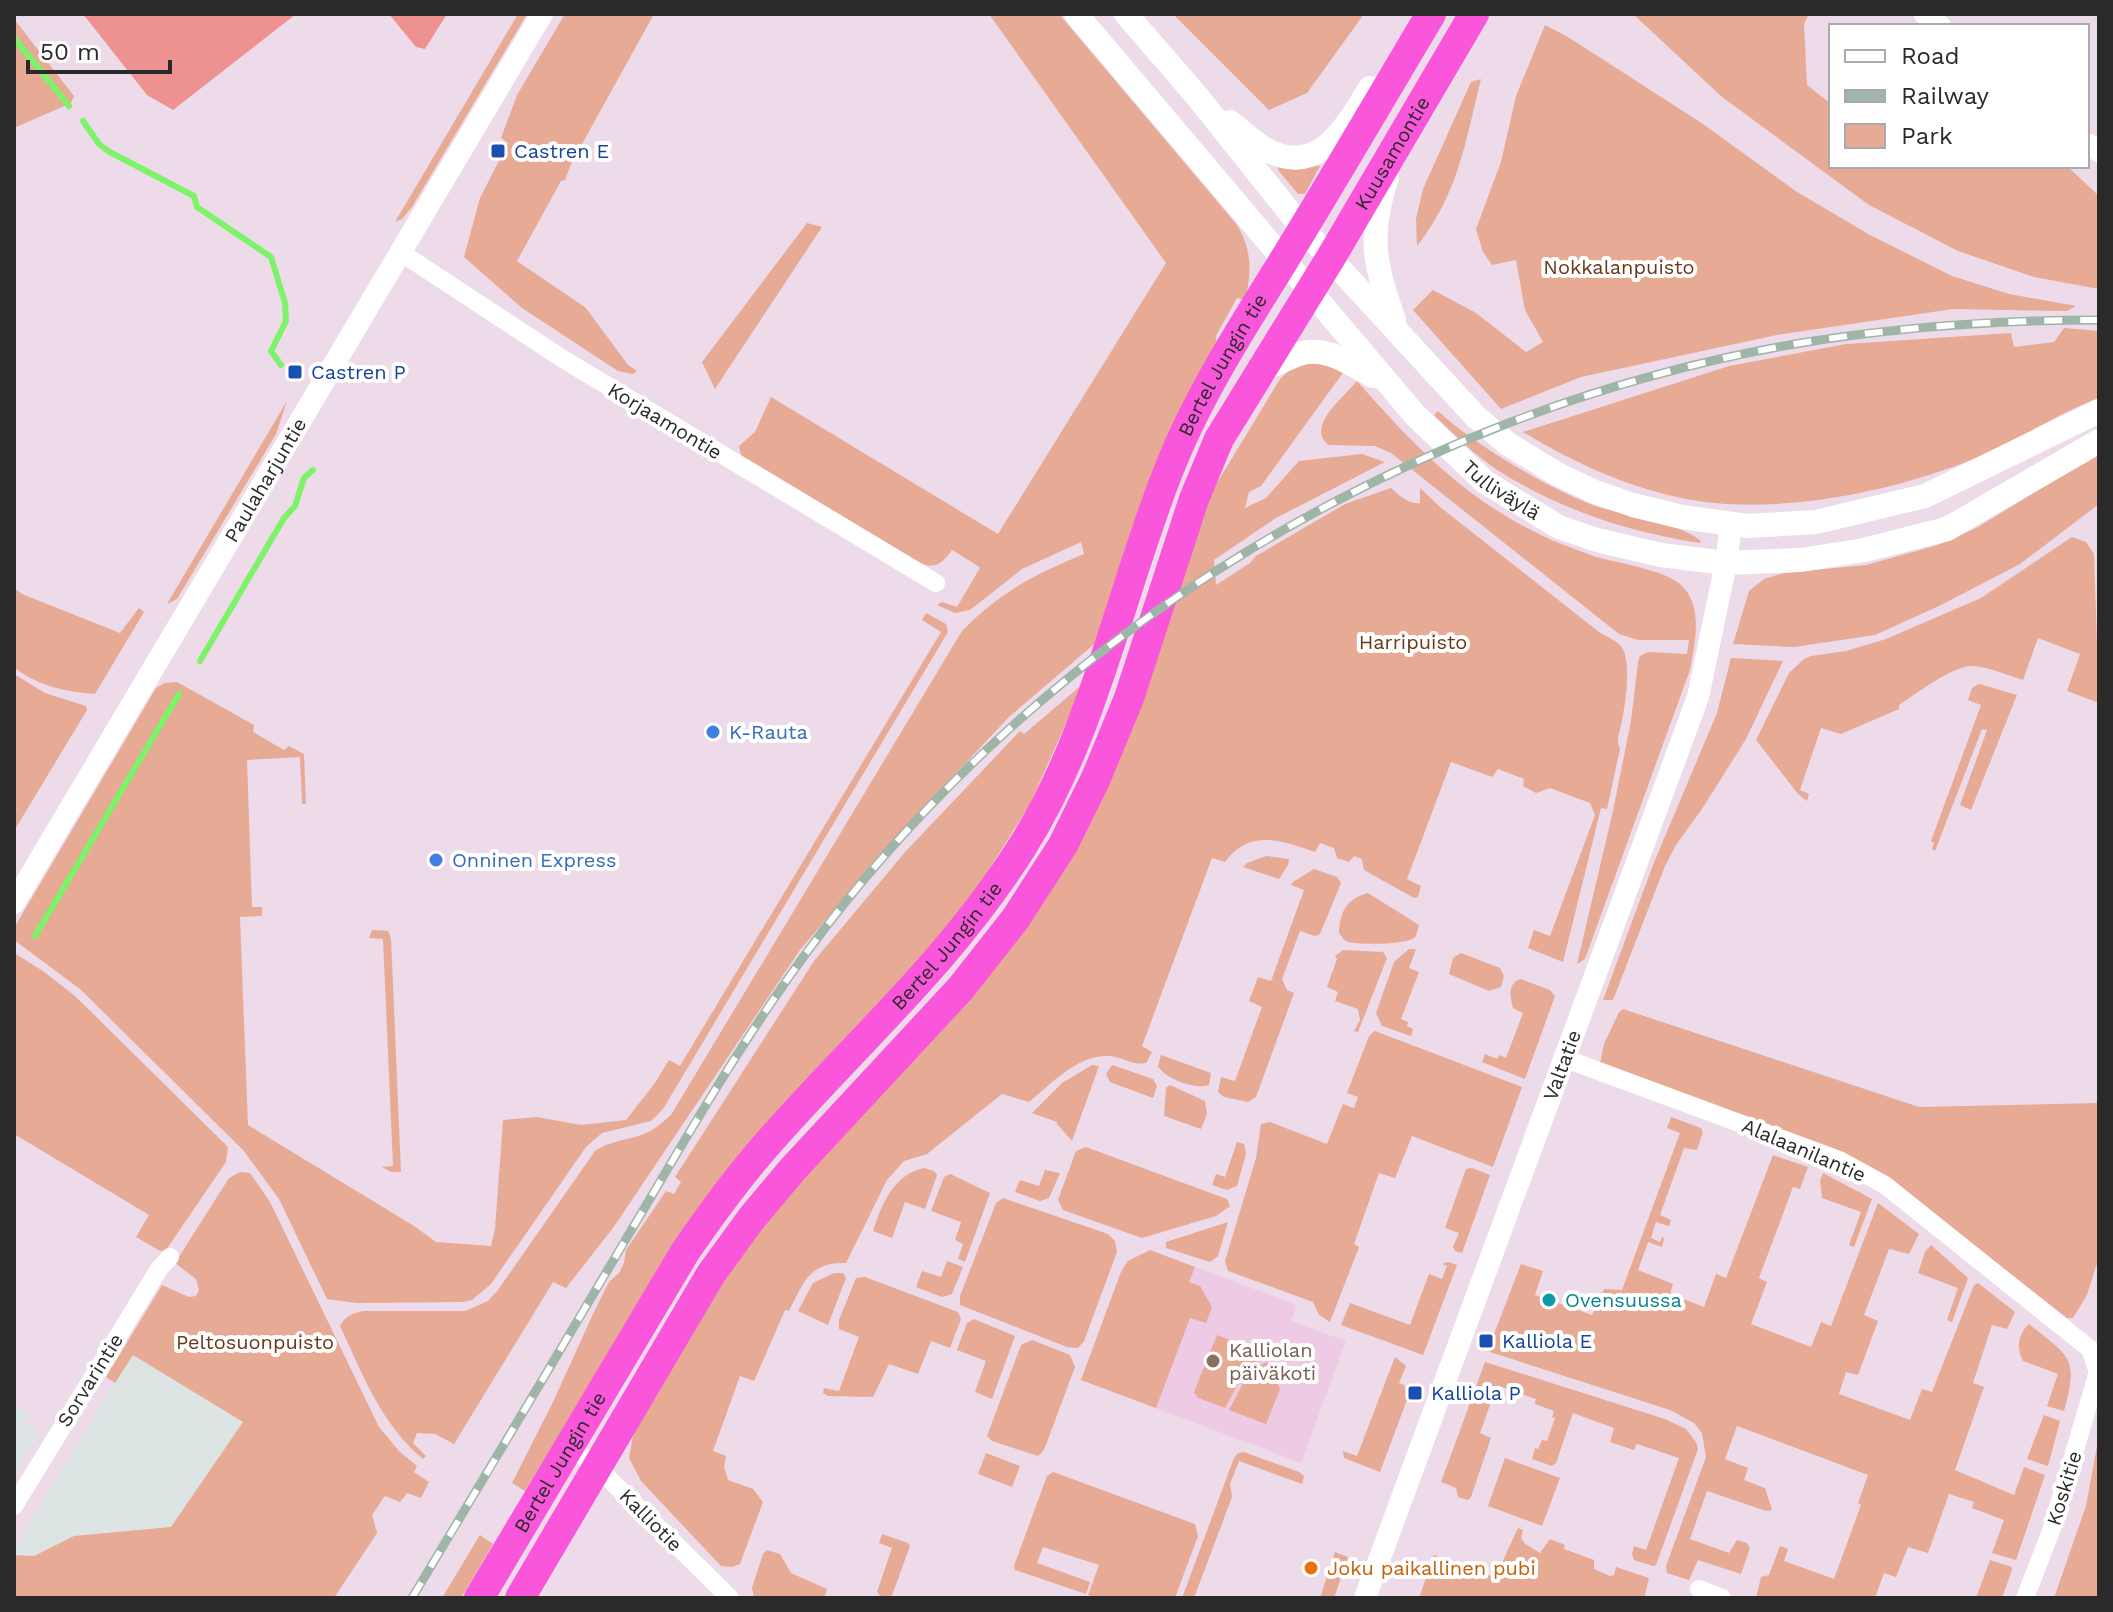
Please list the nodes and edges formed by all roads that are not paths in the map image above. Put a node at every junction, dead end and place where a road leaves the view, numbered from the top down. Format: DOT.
graph roads {
  1 [pos="542,14"];
  2 [pos="1076,14"];
  3 [pos="1126,14"];
  4 [pos="1421,14"];
  5 [pos="1431,14"];
  6 [pos="1474,14"];
  7 [pos="1196,95"];
  8 [pos="1396,147"];
  9 [pos="1303,229"];
  10 [pos="400,252"];
  11 [pos="1330,259"];
  12 [pos="1283,261"];
  13 [pos="1309,292"];
  14 [pos="1397,330"];
  15 [pos="1261,369"];
  16 [pos="1386,383"];
  17 [pos="2099,411"];
  18 [pos="2099,441"];
  19 [pos="1731,525"];
  20 [pos="1726,563"];
  21 [pos="936,583"];
  22 [pos="14,903"];
  23 [pos="1566,1059"];
  24 [pos="170,1257"];
  25 [pos="2094,1341"];
  26 [pos="569,1446"];
  27 [pos="597,1467"];
  28 [pos="14,1506"];
  29 [pos="1699,1589"];
  30 [pos="479,1598"];
  31 [pos="520,1598"];
  32 [pos="730,1598"];
  33 [pos="1365,1598"];
  34 [pos="1722,1598"];
  35 [pos="2025,1598"];
  1 -- 10 [label="street, Paulaharjuntie"];
  2 -- 12 [label="main road, Tulliväylä"];
  3 -- 7 [label="main road, Tulliväylä"];
  4 -- 7 [label="main road"];
  5 -- 9 [label="highway, Kuusamontie"];
  6 -- 8 [label="highway, Kuusamontie"];
  7 -- 9 [label="main road, Tulliväylä"];
  8 -- 11 [label="highway, Kuusamontie"];
  8 -- 14 [label="main road"];
  9 -- 11 [label="main road, Tulliväylä"];
  9 -- 12 [label="highway, Bertel Jungin tie"];
  10 -- 21 [label="street, Korjaamontie"];
  10 -- 22 [label="street, Paulaharjuntie"];
  11 -- 13 [label="highway, Kuusamontie"];
  11 -- 14 [label="main road, Tulliväylä"];
  12 -- 13 [label="main road, Tulliväylä"];
  12 -- 26 [label="highway, Bertel Jungin tie"];
  13 -- 15 [label="highway, Bertel Jungin tie"];
  13 -- 16 [label="main road, Tulliväylä"];
  14 -- 19 [label="main road, Tulliväylä"];
  15 -- 16 [label="main road"];
  15 -- 27 [label="highway, Bertel Jungin tie"];
  16 -- 20 [label="main road, Tulliväylä"];
  17 -- 19 [label="main road, Tulliväylä"];
  18 -- 20 [label="main road, Tulliväylä"];
  19 -- 20 [label="street, Valtatie"];
  20 -- 23 [label="street, Valtatie"];
  23 -- 25 [label="street, Alalaanilantie"];
  23 -- 33 [label="street, Valtatie"];
  24 -- 28 [label="street, Sorvarintie"];
  25 -- 35 [label="street, Koskitie"];
  26 -- 27 [label="street, Kalliotie"];
  26 -- 30 [label="highway, Bertel Jungin tie"];
  27 -- 31 [label="highway, Bertel Jungin tie"];
  27 -- 32 [label="street, Kalliotie"];
  29 -- 34 [label="street"];
}
